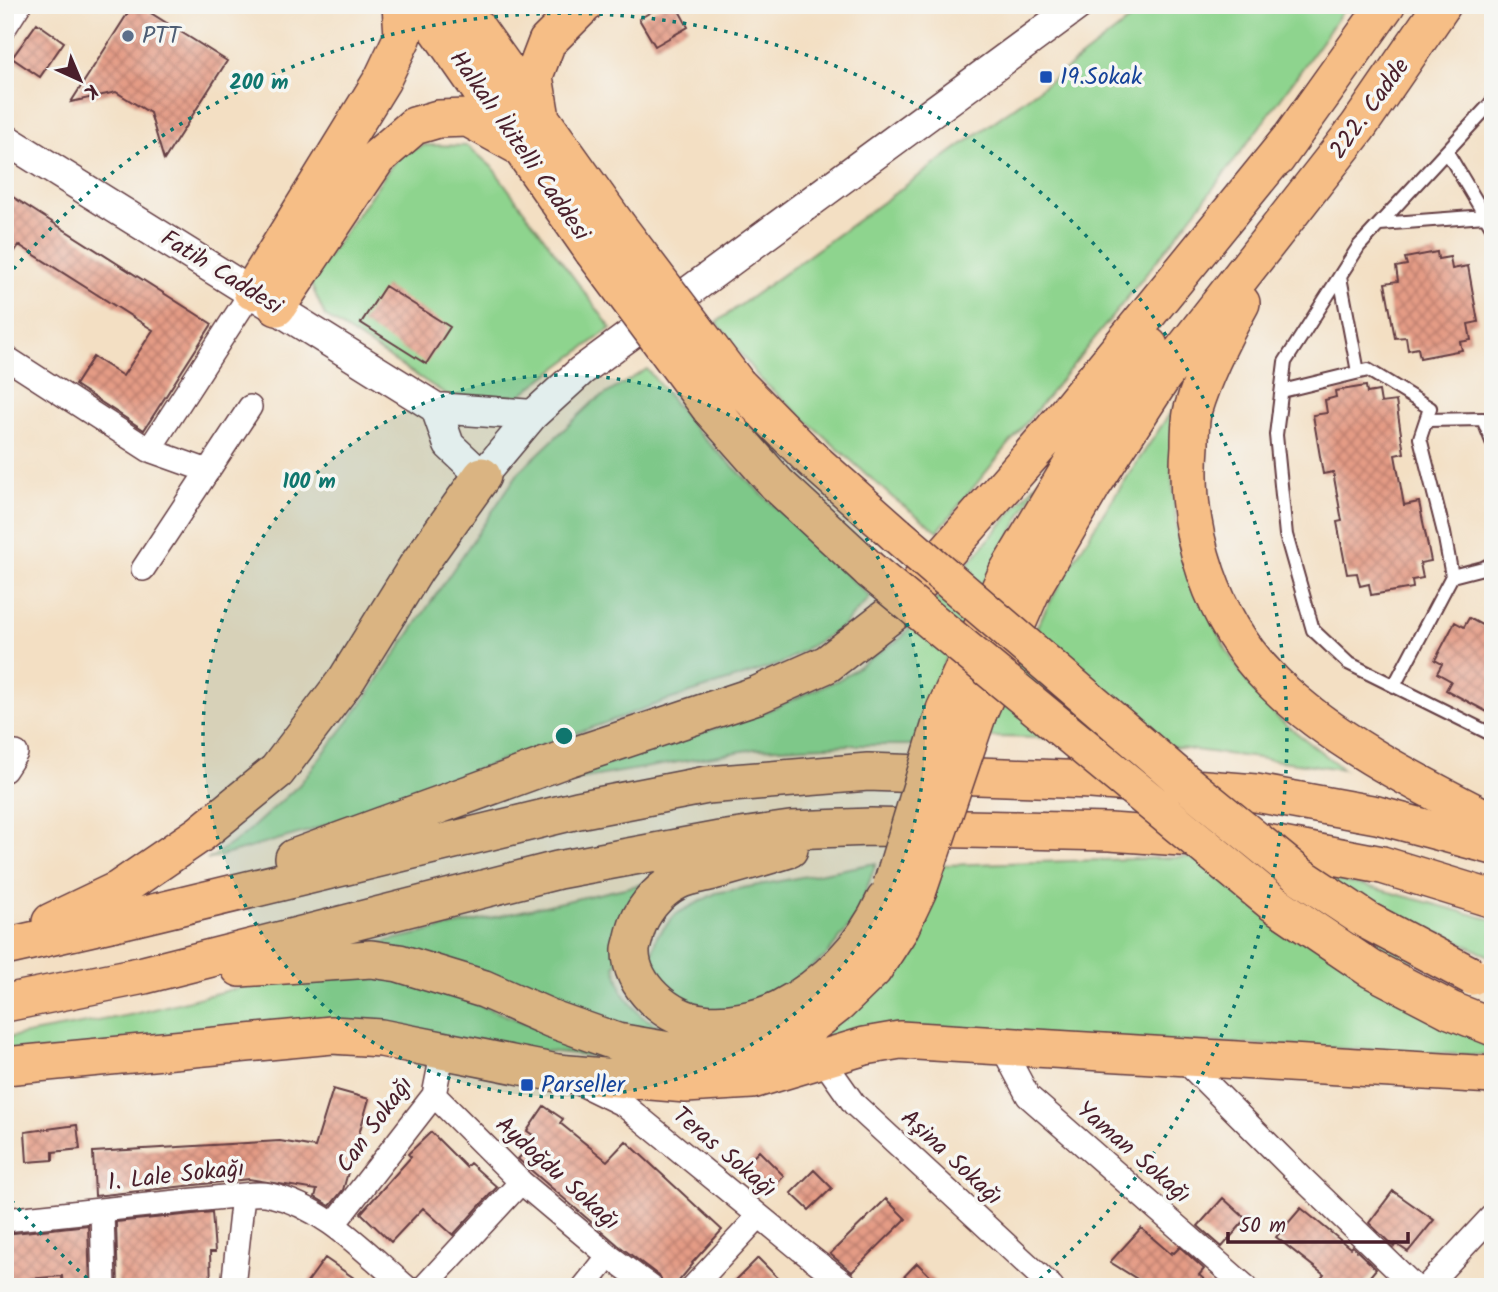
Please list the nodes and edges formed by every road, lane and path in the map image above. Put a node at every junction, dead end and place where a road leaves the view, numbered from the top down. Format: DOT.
graph roads {
  1 [pos="19,5"];
  2 [pos="401,5"];
  3 [pos="421,5"];
  4 [pos="460,5"];
  5 [pos="584,5"];
  6 [pos="1079,5"];
  7 [pos="1386,5"];
  8 [pos="1443,5"];
  9 [pos="1047,15"];
  10 [pos="5,27"];
  11 [pos="1493,101"];
  12 [pos="529,134"];
  13 [pos="5,139"];
  14 [pos="1290,139"];
  15 [pos="1447,152"];
  16 [pos="1294,211"];
  17 [pos="1485,215"];
  18 [pos="1380,224"];
  19 [pos="1493,229"];
  20 [pos="1340,276"];
  21 [pos="264,299"];
  22 [pos="5,357"];
  23 [pos="1358,372"];
  24 [pos="1282,391"];
  25 [pos="250,407"];
  26 [pos="436,408"];
  27 [pos="533,415"];
  28 [pos="1426,420"];
  29 [pos="1493,444"];
  30 [pos="149,450"];
  31 [pos="208,471"];
  32 [pos="482,476"];
  33 [pos="1493,563"];
  34 [pos="143,569"];
  35 [pos="1452,576"];
  36 [pos="1394,686"];
  37 [pos="961,712"];
  38 [pos="1493,735"];
  39 [pos="1493,822"];
  40 [pos="871,827"];
  41 [pos="1493,846"];
  42 [pos="905,888"];
  43 [pos="1493,899"];
  44 [pos="128,919"];
  45 [pos="5,945"];
  46 [pos="144,975"];
  47 [pos="1483,980"];
  48 [pos="5,1003"];
  49 [pos="1493,1027"];
  50 [pos="1002,1047"];
  51 [pos="443,1050"];
  52 [pos="1180,1056"];
  53 [pos="823,1060"];
  54 [pos="5,1066"];
  55 [pos="557,1073"];
  56 [pos="1493,1075"];
  57 [pos="434,1095"];
  58 [pos="521,1182"];
  59 [pos="243,1195"];
  60 [pos="102,1210"];
  61 [pos="1493,1215"];
  62 [pos="759,1216"];
  63 [pos="5,1220"];
  64 [pos="334,1224"];
  65 [pos="609,1256"];
  66 [pos="104,1287"];
  67 [pos="233,1287"];
  68 [pos="406,1287"];
  69 [pos="424,1287"];
  70 [pos="584,1287"];
  71 [pos="650,1287"];
  72 [pos="693,1287"];
  73 [pos="849,1287"];
  74 [pos="1052,1287"];
  75 [pos="1246,1287"];
  76 [pos="1415,1287"];
  77 [pos="1426,1287"];
  1 -- 10 [label="street"];
  2 -- 21 [label="main road"];
  3 -- 12 [label="main road, Halkalı İkitelli Caddesi"];
  4 -- 12 [label="main road, Halkalı İkitelli Caddesi"];
  5 -- 12 [label="main road"];
  6 -- 9 [label="street"];
  7 -- 14 [label="main road, 222. Cadde"];
  8 -- 16 [label="main road, 222. Cadde"];
  9 -- 27 [label="street"];
  11 -- 15 [label="lane"];
  12 -- 21 [label="main road"];
  12 -- 47 [label="main road, Halkalı İkitelli Caddesi, bridge"];
  12 -- 49 [label="main road, Halkalı İkitelli Caddesi, bridge"];
  13 -- 21 [label="street, Fatih Caddesi"];
  14 -- 37 [label="main road"];
  14 -- 44 [label="main road"];
  15 -- 17 [label="lane"];
  15 -- 18 [label="lane"];
  16 -- 37 [label="main road"];
  16 -- 39 [label="main road"];
  17 -- 18 [label="lane"];
  17 -- 19 [label="lane"];
  18 -- 20 [label="lane"];
  20 -- 23 [label="lane"];
  20 -- 24 [label="lane"];
  21 -- 26 [label="street, Fatih Caddesi"];
  21 -- 30 [label="street"];
  22 -- 30 [label="street"];
  23 -- 24 [label="lane"];
  23 -- 28 [label="lane"];
  24 -- 36 [label="lane"];
  25 -- 31 [label="street"];
  26 -- 27 [label="street"];
  26 -- 32 [label="street"];
  27 -- 32 [label="street"];
  28 -- 29 [label="lane"];
  28 -- 35 [label="lane"];
  30 -- 31 [label="street"];
  31 -- 34 [label="street"];
  32 -- 45 [label="main road"];
  33 -- 35 [label="lane"];
  35 -- 36 [label="lane"];
  36 -- 38 [label="lane"];
  37 -- 42 [label="main road, bridge"];
  40 -- 42 [label="main road"];
  40 -- 43 [label="main road"];
  40 -- 46 [label="main road"];
  41 -- 44 [label="main road"];
  42 -- 46 [label="main road"];
  44 -- 45 [label="main road"];
  46 -- 48 [label="main road"];
  50 -- 52 [label="main road"];
  50 -- 53 [label="main road"];
  50 -- 75 [label="street, Yaman Sokağı"];
  51 -- 54 [label="main road"];
  51 -- 55 [label="main road"];
  51 -- 57 [label="street, Can Sokağı"];
  52 -- 56 [label="main road"];
  52 -- 76 [label="street"];
  53 -- 55 [label="main road"];
  53 -- 74 [label="street, Aşina Sokağı"];
  55 -- 62 [label="street, Teras Sokağı"];
  57 -- 58 [label="street, Aydoğdu Sokağı"];
  57 -- 64 [label="street, Can Sokağı"];
  58 -- 65 [label="street, Aydoğdu Sokağı"];
  58 -- 69 [label="street"];
  59 -- 60 [label="street, 1. Lale Sokağı"];
  59 -- 64 [label="street, 1. Lale Sokağı"];
  59 -- 67 [label="street"];
  60 -- 63 [label="street, 1. Lale Sokağı"];
  60 -- 66 [label="street"];
  61 -- 77 [label="street"];
  62 -- 72 [label="street"];
  62 -- 73 [label="street, Teras Sokağı"];
  64 -- 68 [label="street, 1. Lale Sokağı"];
  65 -- 70 [label="street"];
  65 -- 71 [label="street, Aydoğdu Sokağı"];
}
